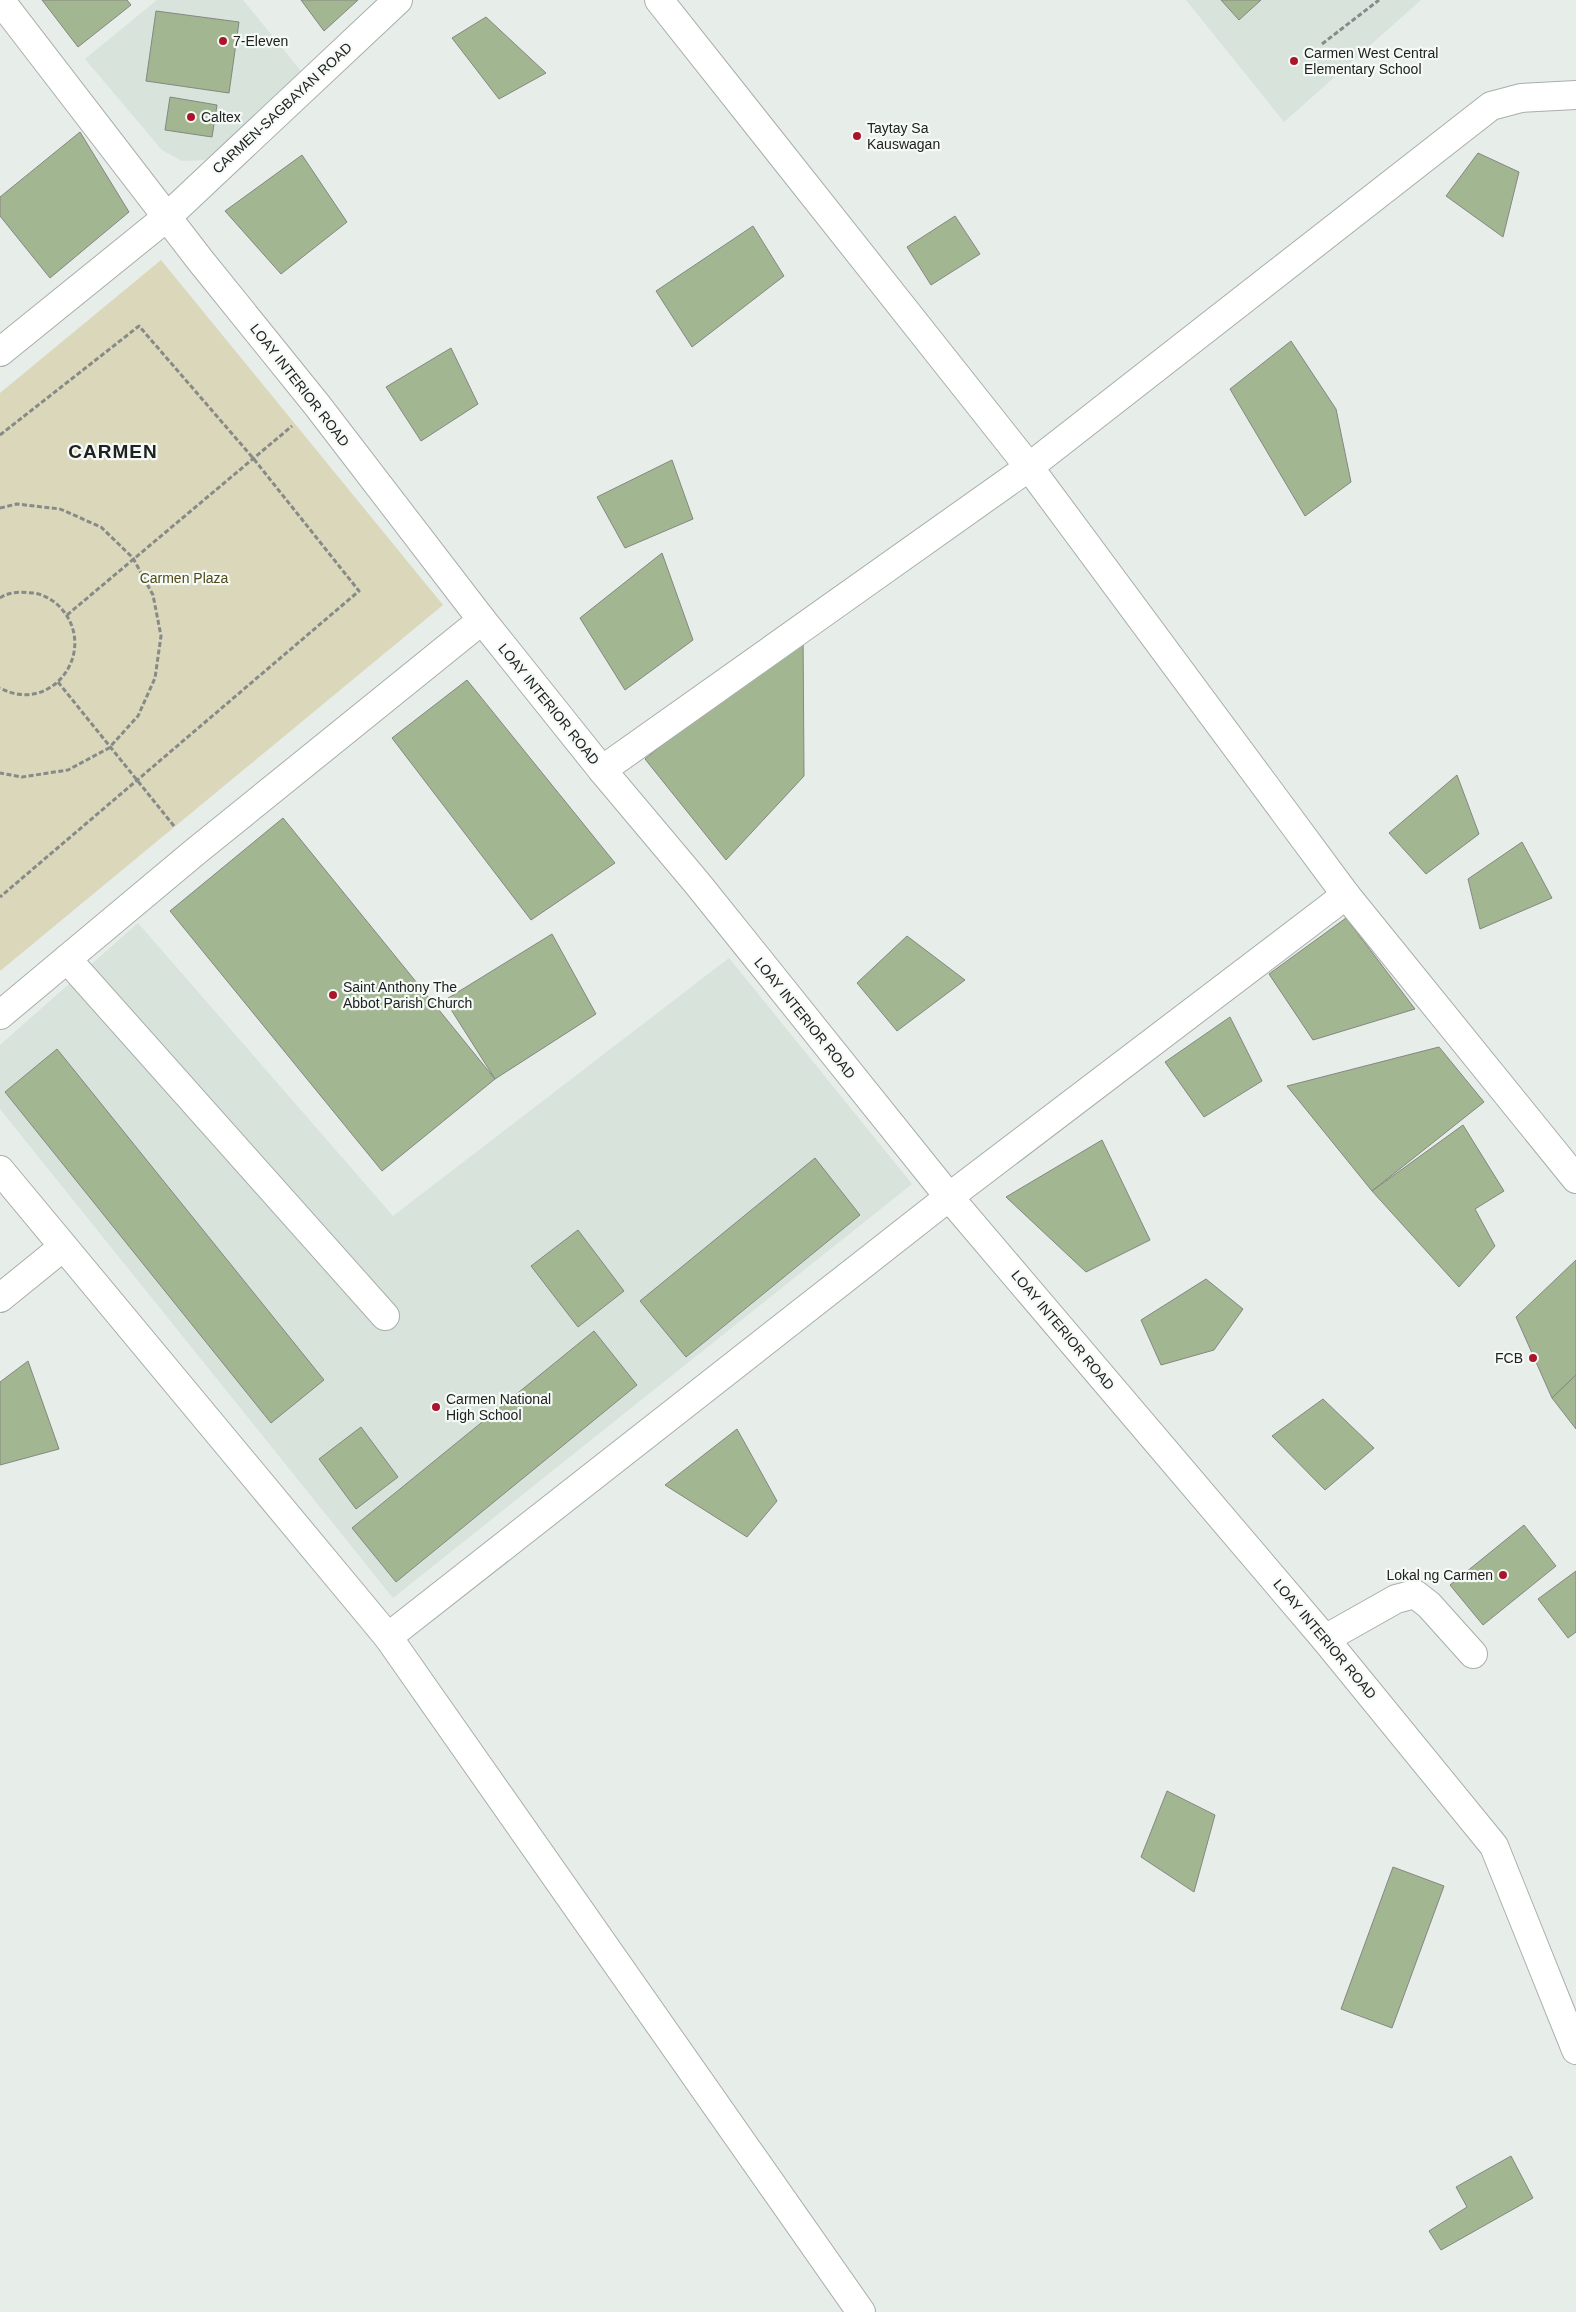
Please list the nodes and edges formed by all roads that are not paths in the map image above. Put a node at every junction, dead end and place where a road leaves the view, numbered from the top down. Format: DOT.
graph roads {
  1 [pos="0,0"];
  2 [pos="398,0"];
  3 [pos="659,0"];
  4 [pos="1576,95"];
  5 [pos="166,217"];
  6 [pos="0,352"];
  7 [pos="1029,467"];
  8 [pos="482,620"];
  9 [pos="602,770"];
  10 [pos="1346,895"];
  11 [pos="67,959"];
  12 [pos="0,1015"];
  13 [pos="0,1170"];
  14 [pos="1576,1179"];
  15 [pos="949,1197"];
  16 [pos="63,1247"];
  17 [pos="0,1298"];
  18 [pos="386,1316"];
  19 [pos="388,1637"];
  20 [pos="1326,1638"];
  21 [pos="1473,1654"];
  22 [pos="1576,2050"];
  23 [pos="860,2312"];
  1 -- 5 [label="street, LOAY INTERIOR ROAD"];
  2 -- 5 [label="street, CARMEN-SAGBAYAN ROAD"];
  3 -- 7 [label="street"];
  4 -- 7 [label="street"];
  5 -- 6 [label="street, CARMEN-SAGBAYAN ROAD"];
  5 -- 8 [label="street, LOAY INTERIOR ROAD"];
  7 -- 9 [label="street"];
  7 -- 10 [label="street"];
  8 -- 9 [label="street, LOAY INTERIOR ROAD"];
  8 -- 11 [label="street"];
  9 -- 15 [label="street, LOAY INTERIOR ROAD"];
  10 -- 14 [label="street"];
  10 -- 15 [label="street"];
  11 -- 12 [label="street"];
  11 -- 18 [label="street"];
  13 -- 16 [label="street"];
  15 -- 19 [label="street"];
  15 -- 20 [label="street, LOAY INTERIOR ROAD"];
  16 -- 17 [label="street"];
  16 -- 19 [label="street"];
  19 -- 23 [label="street"];
  20 -- 21 [label="street"];
  20 -- 22 [label="street, LOAY INTERIOR ROAD"];
}
